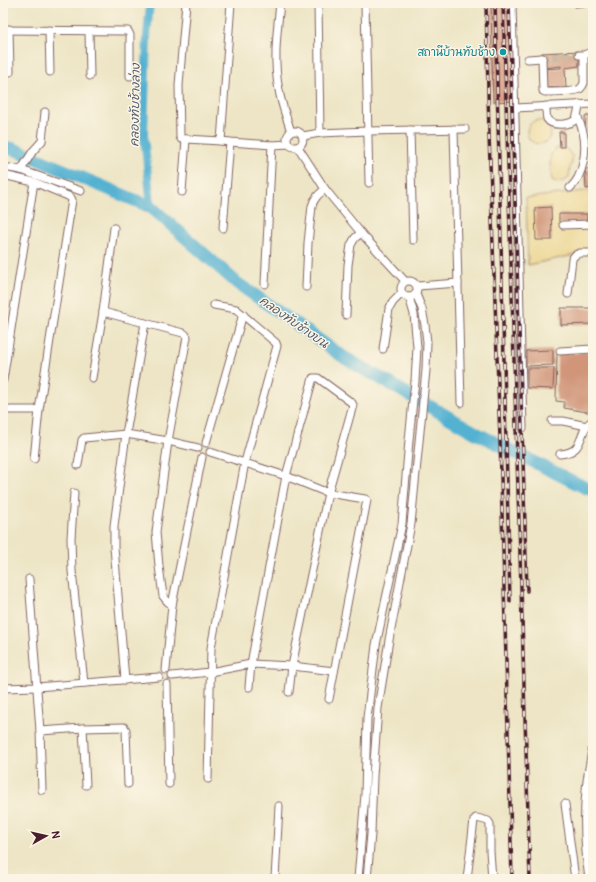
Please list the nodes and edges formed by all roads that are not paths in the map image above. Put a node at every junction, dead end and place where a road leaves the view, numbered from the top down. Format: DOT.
graph roads {
  1 [pos="186,3"];
  2 [pos="230,3"];
  3 [pos="280,3"];
  4 [pos="318,3"];
  5 [pos="364,3"];
  6 [pos="512,3"];
  7 [pos="6,30"];
  8 [pos="49,30"];
  9 [pos="89,31"];
  10 [pos="593,51"];
  11 [pos="528,59"];
  12 [pos="10,72"];
  13 [pos="50,72"];
  14 [pos="90,76"];
  15 [pos="130,76"];
  16 [pos="566,91"];
  17 [pos="580,104"];
  18 [pos="593,104"];
  19 [pos="566,105"];
  20 [pos="546,106"];
  21 [pos="515,108"];
  22 [pos="45,112"];
  23 [pos="578,117"];
  24 [pos="454,129"];
  25 [pos="465,129"];
  26 [pos="410,130"];
  27 [pos="368,131"];
  28 [pos="291,132"];
  29 [pos="320,133"];
  30 [pos="303,136"];
  31 [pos="186,139"];
  32 [pos="221,140"];
  33 [pos="230,142"];
  34 [pos="289,144"];
  35 [pos="272,145"];
  36 [pos="298,147"];
  37 [pos="3,167"];
  38 [pos="23,167"];
  39 [pos="3,175"];
  40 [pos="34,182"];
  41 [pos="369,183"];
  42 [pos="570,188"];
  43 [pos="325,189"];
  44 [pos="81,191"];
  45 [pos="182,192"];
  46 [pos="593,224"];
  47 [pos="562,226"];
  48 [pos="114,228"];
  49 [pos="223,228"];
  50 [pos="361,233"];
  51 [pos="413,240"];
  52 [pos="593,253"];
  53 [pos="405,281"];
  54 [pos="266,284"];
  55 [pos="458,284"];
  56 [pos="418,286"];
  57 [pos="306,287"];
  58 [pos="568,294"];
  59 [pos="409,295"];
  60 [pos="214,305"];
  61 [pos="103,312"];
  62 [pos="243,314"];
  63 [pos="346,315"];
  64 [pos="145,323"];
  65 [pos="383,349"];
  66 [pos="593,349"];
  67 [pos="560,351"];
  68 [pos="416,369"];
  69 [pos="426,370"];
  70 [pos="92,378"];
  71 [pos="3,380"];
  72 [pos="461,403"];
  73 [pos="3,410"];
  74 [pos="39,410"];
  75 [pos="593,420"];
  76 [pos="552,421"];
  77 [pos="587,426"];
  78 [pos="523,428"];
  79 [pos="126,434"];
  80 [pos="168,441"];
  81 [pos="206,444"];
  82 [pos="198,448"];
  83 [pos="210,452"];
  84 [pos="560,454"];
  85 [pos="202,457"];
  86 [pos="34,458"];
  87 [pos="245,462"];
  88 [pos="78,465"];
  89 [pos="286,476"];
  90 [pos="328,492"];
  91 [pos="74,493"];
  92 [pos="404,504"];
  93 [pos="412,507"];
  94 [pos="29,579"];
  95 [pos="172,605"];
  96 [pos="378,638"];
  97 [pos="388,640"];
  98 [pos="251,664"];
  99 [pos="292,666"];
  100 [pos="166,670"];
  101 [pos="334,671"];
  102 [pos="210,672"];
  103 [pos="172,676"];
  104 [pos="159,677"];
  105 [pos="126,680"];
  106 [pos="84,682"];
  107 [pos="167,684"];
  108 [pos="37,687"];
  109 [pos="249,687"];
  110 [pos="3,688"];
  111 [pos="289,692"];
  112 [pos="329,699"];
  113 [pos="83,728"];
  114 [pos="40,731"];
  115 [pos="593,750"];
  116 [pos="365,776"];
  117 [pos="373,776"];
  118 [pos="208,779"];
  119 [pos="128,784"];
  120 [pos="169,784"];
  121 [pos="86,785"];
  122 [pos="42,790"];
  123 [pos="565,804"];
  124 [pos="279,806"];
  125 [pos="275,879"];
  126 [pos="358,879"];
  127 [pos="367,879"];
  128 [pos="467,879"];
  129 [pos="492,879"];
  130 [pos="575,879"];
  131 [pos="590,879"];
  1 -- 31 [label="street"];
  2 -- 32 [label="street"];
  3 -- 28 [label="street"];
  4 -- 29 [label="street"];
  5 -- 27 [label="street"];
  6 -- 21 [label="street"];
  7 -- 8 [label="street"];
  7 -- 12 [label="street"];
  8 -- 9 [label="street"];
  8 -- 13 [label="street"];
  9 -- 14 [label="street"];
  9 -- 15 [label="street"];
  10 -- 16 [label="street"];
  11 -- 16 [label="street"];
  16 -- 19 [label="street"];
  17 -- 18 [label="street"];
  17 -- 19 [label="street"];
  17 -- 23 [label="street"];
  19 -- 20 [label="street"];
  20 -- 21 [label="street"];
  20 -- 23 [label="street"];
  21 -- 78 [label="street"];
  22 -- 38 [label="street"];
  23 -- 42 [label="street"];
  24 -- 25 [label="street"];
  24 -- 26 [label="street"];
  24 -- 55 [label="street"];
  26 -- 27 [label="street"];
  26 -- 51 [label="street"];
  27 -- 29 [label="street"];
  27 -- 41 [label="street"];
  28 -- 30 [label="street"];
  28 -- 34 [label="street"];
  29 -- 30 [label="street"];
  30 -- 36 [label="street"];
  31 -- 32 [label="street"];
  31 -- 45 [label="street"];
  32 -- 33 [label="street"];
  33 -- 35 [label="street"];
  33 -- 49 [label="street"];
  34 -- 35 [label="street"];
  34 -- 36 [label="street"];
  35 -- 54 [label="street"];
  36 -- 43 [label="street"];
  37 -- 38 [label="street"];
  38 -- 44 [label="street"];
  39 -- 40 [label="street"];
  40 -- 71 [label="street"];
  40 -- 74 [label="street"];
  43 -- 50 [label="street"];
  43 -- 57 [label="street"];
  46 -- 47 [label="street"];
  48 -- 61 [label="street"];
  50 -- 53 [label="street"];
  50 -- 63 [label="street"];
  52 -- 58 [label="street"];
  53 -- 56 [label="street"];
  53 -- 59 [label="street"];
  55 -- 56 [label="street"];
  55 -- 72 [label="street"];
  56 -- 59 [label="street"];
  59 -- 65 [label="street"];
  59 -- 68 [label="street"];
  59 -- 69 [label="street"];
  60 -- 62 [label="street"];
  61 -- 64 [label="street"];
  61 -- 70 [label="street"];
  62 -- 81 [label="street"];
  62 -- 87 [label="street"];
  64 -- 79 [label="street"];
  64 -- 80 [label="street"];
  66 -- 67 [label="street"];
  68 -- 69 [label="street"];
  68 -- 92 [label="street"];
  69 -- 93 [label="street"];
  73 -- 74 [label="street"];
  74 -- 86 [label="street"];
  75 -- 77 [label="street"];
  76 -- 77 [label="street"];
  77 -- 84 [label="street"];
  79 -- 80 [label="street"];
  79 -- 88 [label="street"];
  79 -- 105 [label="street"];
  80 -- 82 [label="street"];
  80 -- 95 [label="street"];
  81 -- 82 [label="street"];
  81 -- 83 [label="street"];
  82 -- 85 [label="street"];
  83 -- 85 [label="street"];
  83 -- 87 [label="street"];
  85 -- 95 [label="street"];
  87 -- 89 [label="street"];
  87 -- 102 [label="street"];
  89 -- 90 [label="street"];
  89 -- 90 [label="street"];
  89 -- 98 [label="street"];
  90 -- 99 [label="street"];
  90 -- 101 [label="street"];
  91 -- 106 [label="street"];
  92 -- 93 [label="street"];
  92 -- 96 [label="street"];
  93 -- 97 [label="street"];
  94 -- 108 [label="street"];
  95 -- 100 [label="street"];
  96 -- 97 [label="street"];
  96 -- 116 [label="street"];
  97 -- 117 [label="street"];
  98 -- 99 [label="street"];
  98 -- 102 [label="street"];
  98 -- 109 [label="street"];
  99 -- 101 [label="street"];
  99 -- 111 [label="street"];
  100 -- 103 [label="street"];
  100 -- 104 [label="street"];
  101 -- 112 [label="street"];
  102 -- 103 [label="street"];
  102 -- 118 [label="street"];
  103 -- 107 [label="street"];
  104 -- 105 [label="street"];
  104 -- 107 [label="street"];
  105 -- 106 [label="street"];
  106 -- 108 [label="street"];
  107 -- 120 [label="street"];
  108 -- 110 [label="street"];
  108 -- 114 [label="street"];
  113 -- 114 [label="street"];
  113 -- 119 [label="street"];
  113 -- 121 [label="street"];
  114 -- 122 [label="street"];
  115 -- 131 [label="main road"];
  116 -- 117 [label="street"];
  116 -- 126 [label="street"];
  117 -- 127 [label="street"];
  123 -- 130 [label="street"];
  124 -- 125 [label="street"];
  128 -- 129 [label="street"];
}
